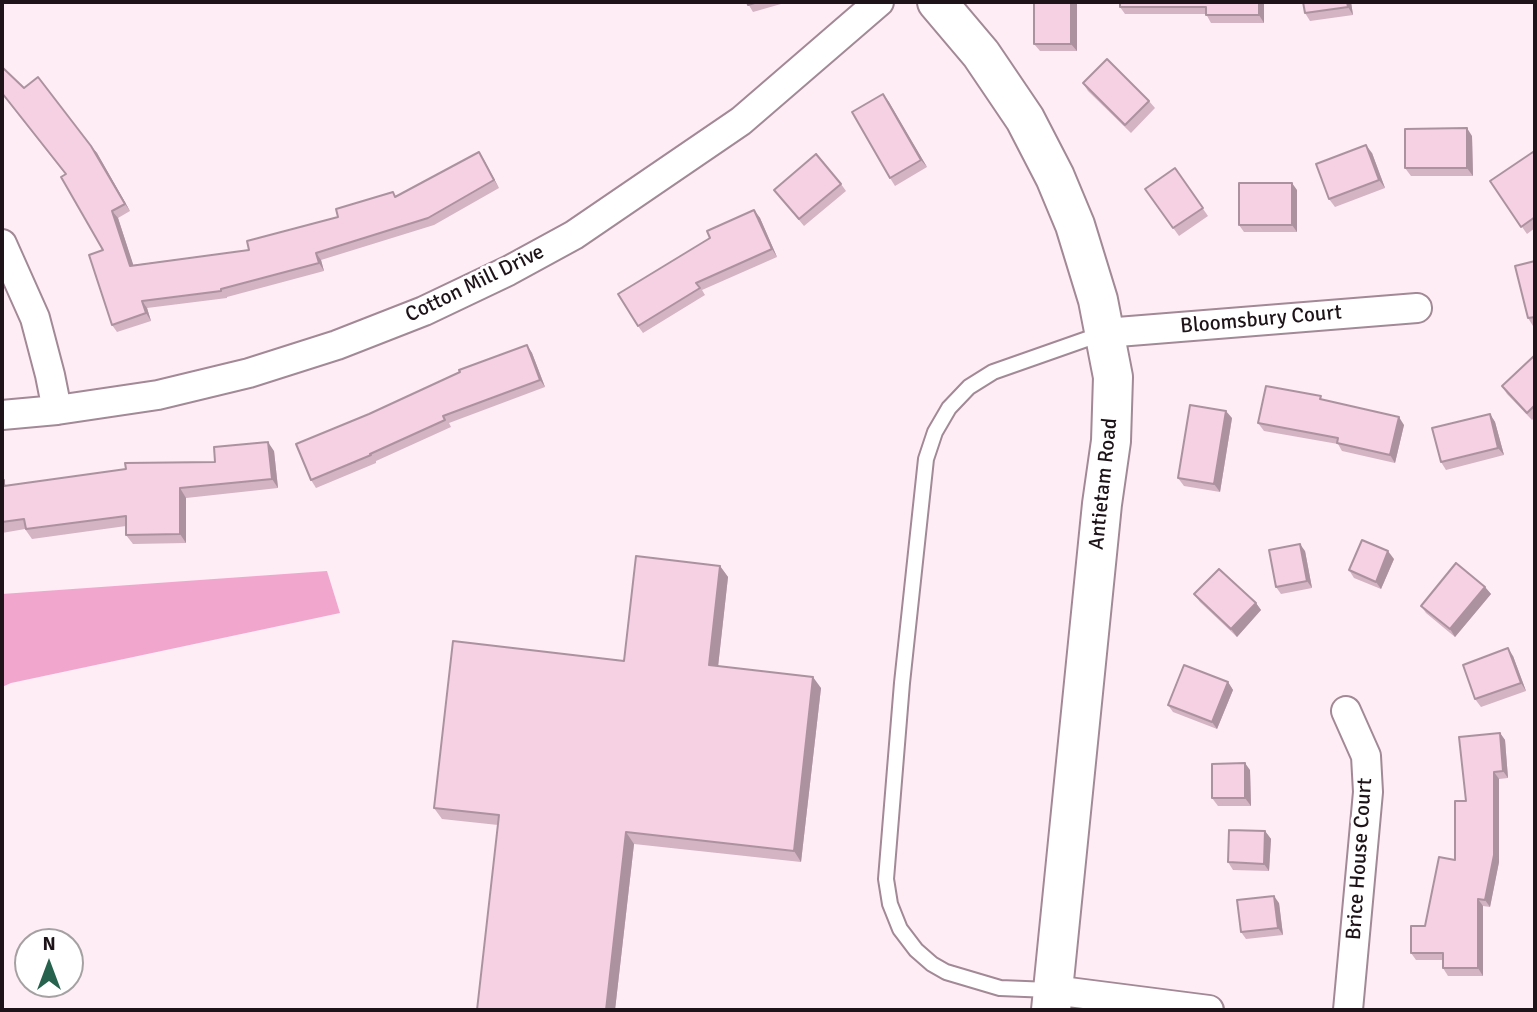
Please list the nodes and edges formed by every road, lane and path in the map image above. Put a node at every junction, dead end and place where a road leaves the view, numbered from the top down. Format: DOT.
graph roads {
  1 [pos="879,2"];
  2 [pos="937,2"];
  3 [pos="2,244"];
  4 [pos="1417,308"];
  5 [pos="1105,333"];
  6 [pos="57,410"];
  7 [pos="2,415"];
  8 [pos="1346,711"];
  9 [pos="1052,1000"];
  10 [pos="1209,1010"];
  11 [pos="1348,1010"];
  1 -- 6 [label="street, Cotton Mill Drive"];
  2 -- 5 [label="street, Antietam Road"];
  3 -- 6 [label="street"];
  4 -- 5 [label="street, Bloomsbury Court"];
  5 -- 9 [label="street, Antietam Road"];
  5 -- 9 [label="lane"];
  6 -- 7 [label="street, Cotton Mill Drive"];
  8 -- 11 [label="street, Brice House Court"];
  9 -- 10 [label="street"];
}
